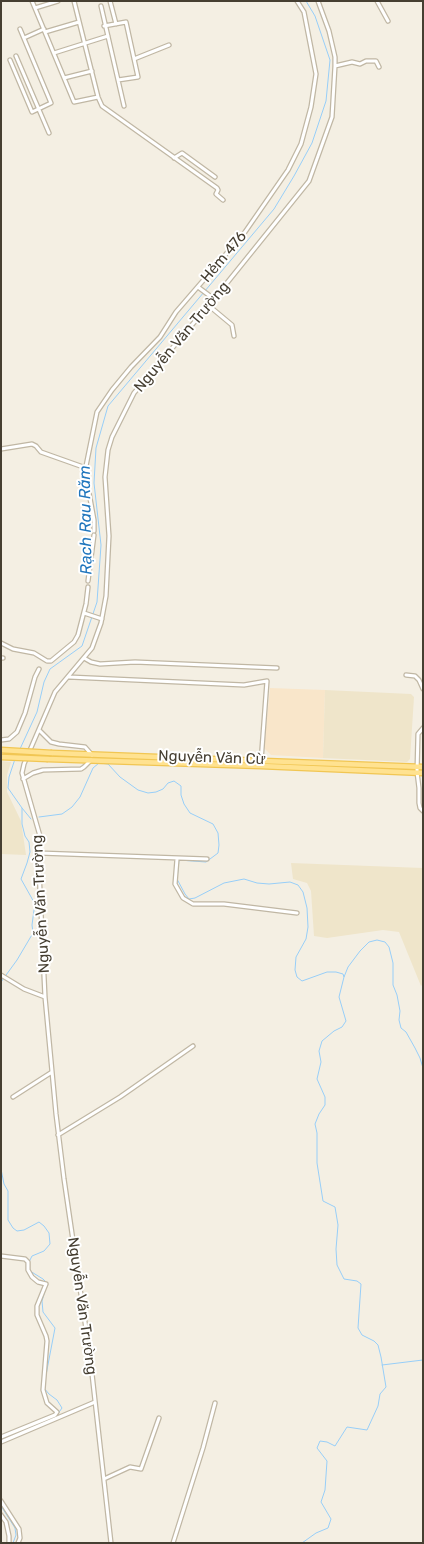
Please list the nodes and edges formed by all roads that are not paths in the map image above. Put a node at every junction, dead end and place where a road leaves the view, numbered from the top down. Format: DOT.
graph roads {
  1 [pos="32,1"];
  2 [pos="58,1"];
  3 [pos="74,1"];
  4 [pos="110,1"];
  5 [pos="298,1"];
  6 [pos="318,1"];
  7 [pos="377,1"];
  8 [pos="101,6"];
  9 [pos="35,8"];
  10 [pos="388,21"];
  11 [pos="79,22"];
  12 [pos="116,24"];
  13 [pos="104,26"];
  14 [pos="20,29"];
  15 [pos="44,30"];
  16 [pos="108,36"];
  17 [pos="24,38"];
  18 [pos="85,43"];
  19 [pos="169,45"];
  20 [pos="54,53"];
  21 [pos="16,56"];
  22 [pos="134,59"];
  23 [pos="10,60"];
  24 [pos="336,66"];
  25 [pos="379,67"];
  26 [pos="92,71"];
  27 [pos="64,78"];
  28 [pos="118,80"];
  29 [pos="98,96"];
  30 [pos="124,106"];
  31 [pos="39,109"];
  32 [pos="49,133"];
  33 [pos="174,158"];
  34 [pos="216,177"];
  35 [pos="223,200"];
  36 [pos="199,287"];
  37 [pos="213,298"];
  38 [pos="208,305"];
  39 [pos="234,336"];
  40 [pos="1,449"];
  41 [pos="86,468"];
  42 [pos="88,581"];
  43 [pos="88,587"];
  44 [pos="86,614"];
  45 [pos="102,619"];
  46 [pos="1,643"];
  47 [pos="84,658"];
  48 [pos="277,668"];
  49 [pos="39,669"];
  50 [pos="406,675"];
  51 [pos="68,677"];
  52 [pos="423,689"];
  53 [pos="423,728"];
  54 [pos="39,730"];
  55 [pos="1,740"];
  56 [pos="1,750"];
  57 [pos="1,757"];
  58 [pos="91,757"];
  59 [pos="261,763"];
  60 [pos="328,763"];
  61 [pos="420,767"];
  62 [pos="327,769"];
  63 [pos="420,773"];
  64 [pos="23,779"];
  65 [pos="423,811"];
  66 [pos="39,853"];
  67 [pos="177,859"];
  68 [pos="206,859"];
  69 [pos="297,913"];
  70 [pos="3,976"];
  71 [pos="45,997"];
  72 [pos="193,1046"];
  73 [pos="52,1072"];
  74 [pos="13,1097"];
  75 [pos="58,1135"];
  76 [pos="1,1256"];
  77 [pos="95,1402"];
  78 [pos="215,1404"];
  79 [pos="159,1418"];
  80 [pos="1,1437"];
  81 [pos="1,1442"];
  82 [pos="104,1479"];
  83 [pos="1,1501"];
  84 [pos="1,1515"];
  85 [pos="9,1543"];
  86 [pos="18,1543"];
  87 [pos="111,1543"];
  88 [pos="174,1543"];
  1 -- 9 [label="street"];
  2 -- 9 [label="street"];
  3 -- 11 [label="street"];
  4 -- 12 [label="street"];
  5 -- 36 [label="street, Hẻm 476"];
  6 -- 24 [label="street, Nguyễn Văn Trường"];
  7 -- 10 [label="street"];
  8 -- 13 [label="street"];
  9 -- 15 [label="street"];
  11 -- 15 [label="street"];
  11 -- 18 [label="street"];
  12 -- 13 [label="street"];
  12 -- 22 [label="street"];
  13 -- 16 [label="street"];
  14 -- 17 [label="street"];
  15 -- 17 [label="street"];
  15 -- 20 [label="street"];
  16 -- 18 [label="street"];
  16 -- 28 [label="street"];
  17 -- 31 [label="street"];
  18 -- 20 [label="street"];
  18 -- 26 [label="street"];
  19 -- 22 [label="street"];
  20 -- 27 [label="street"];
  21 -- 31 [label="street"];
  22 -- 28 [label="street"];
  23 -- 31 [label="street"];
  24 -- 25 [label="street"];
  24 -- 37 [label="street, Nguyễn Văn Trường"];
  26 -- 27 [label="street"];
  26 -- 29 [label="street"];
  27 -- 29 [label="street"];
  28 -- 30 [label="street"];
  29 -- 33 [label="street"];
  31 -- 32 [label="street"];
  33 -- 34 [label="street"];
  33 -- 35 [label="street"];
  36 -- 37 [label="street"];
  36 -- 41 [label="street, Hẻm 476"];
  37 -- 38 [label="street, Nguyễn Văn Trường"];
  38 -- 39 [label="street"];
  38 -- 45 [label="street, Nguyễn Văn Trường"];
  40 -- 41 [label="street"];
  41 -- 42 [label="street, Hẻm 476"];
  43 -- 44 [label="street"];
  44 -- 45 [label="street"];
  44 -- 46 [label="street"];
  45 -- 47 [label="street, Nguyễn Văn Trường"];
  47 -- 48 [label="street"];
  47 -- 51 [label="street, Nguyễn Văn Trường"];
  49 -- 55 [label="street"];
  50 -- 52 [label="street"];
  51 -- 54 [label="street, Nguyễn Văn Trường"];
  51 -- 59 [label="street"];
  53 -- 61 [label="street"];
  54 -- 58 [label="street"];
  54 -- 64 [label="street, Nguyễn Văn Trường"];
  56 -- 58 [label="main road, Nguyễn Văn Cừ, bridge"];
  57 -- 58 [label="main road, Nguyễn Văn Cừ, bridge"];
  58 -- 59 [label="main road, Nguyễn Văn Cừ"];
  58 -- 64 [label="street"];
  59 -- 60 [label="main road, Nguyễn Văn Cừ"];
  59 -- 62 [label="main road, Nguyễn Văn Cừ"];
  60 -- 61 [label="main road, Nguyễn Văn Cừ"];
  60 -- 62 [label="main road"];
  61 -- 63 [label="street"];
  62 -- 63 [label="main road, Nguyễn Văn Cừ"];
  63 -- 65 [label="street"];
  64 -- 66 [label="street, Nguyễn Văn Trường"];
  66 -- 67 [label="street"];
  66 -- 71 [label="street, Nguyễn Văn Trường"];
  67 -- 68 [label="street"];
  67 -- 69 [label="street"];
  70 -- 71 [label="street"];
  71 -- 73 [label="street, Nguyễn Văn Trường"];
  72 -- 75 [label="street"];
  73 -- 74 [label="street"];
  73 -- 75 [label="street, Nguyễn Văn Trường"];
  75 -- 77 [label="street, Nguyễn Văn Trường"];
  76 -- 80 [label="street"];
  77 -- 81 [label="street"];
  77 -- 82 [label="street, Nguyễn Văn Trường"];
  78 -- 88 [label="street"];
  79 -- 82 [label="street"];
  82 -- 87 [label="street, Nguyễn Văn Trường"];
  83 -- 86 [label="street"];
  84 -- 85 [label="street"];
}
